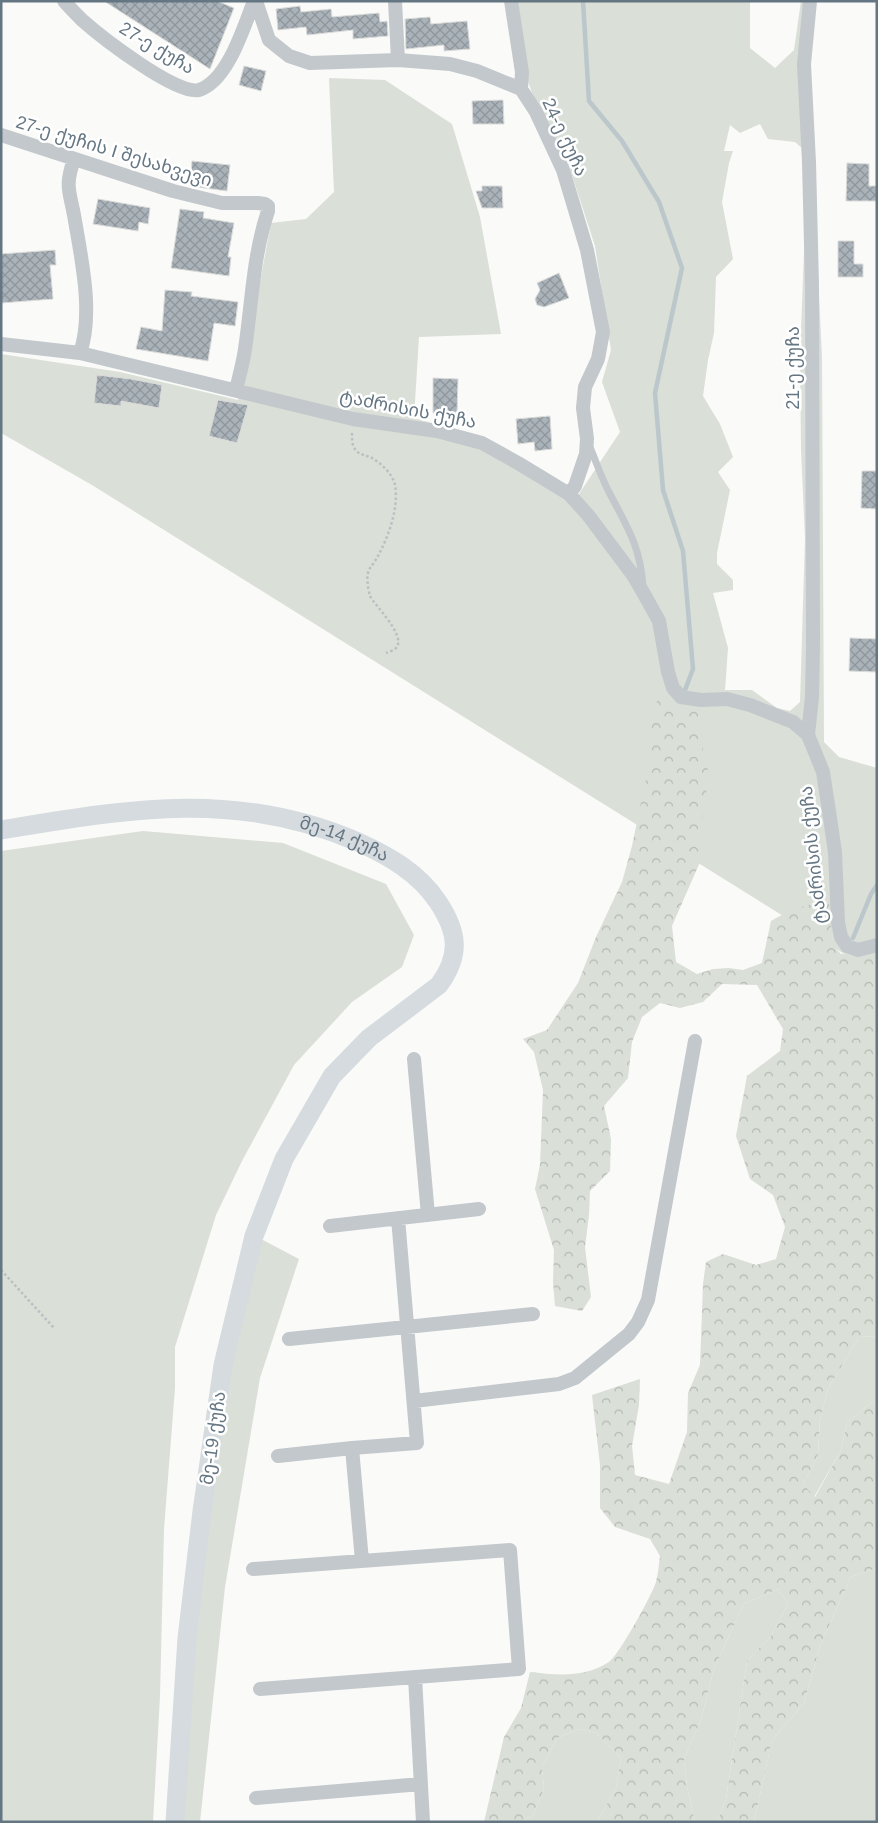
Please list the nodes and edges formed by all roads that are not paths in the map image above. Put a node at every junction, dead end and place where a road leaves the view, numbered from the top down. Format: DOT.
graph roads {
  1 [pos="64,1"];
  2 [pos="255,1"];
  3 [pos="395,1"];
  4 [pos="511,1"];
  5 [pos="810,1"];
  6 [pos="398,60"];
  7 [pos="521,89"];
  8 [pos="1,135"];
  9 [pos="74,159"];
  10 [pos="1,344"];
  11 [pos="80,353"];
  12 [pos="236,390"];
  13 [pos="587,439"];
  14 [pos="569,494"];
  15 [pos="644,594"];
  16 [pos="808,735"];
  17 [pos="1,830"];
  18 [pos="877,945"];
  19 [pos="695,1040"];
  20 [pos="414,1060"];
  21 [pos="332,1076"];
  22 [pos="479,1209"];
  23 [pos="428,1215"];
  24 [pos="398,1218"];
  25 [pos="330,1226"];
  26 [pos="533,1314"];
  27 [pos="407,1327"];
  28 [pos="289,1339"];
  29 [pos="414,1401"];
  30 [pos="352,1448"];
  31 [pos="278,1456"];
  32 [pos="362,1561"];
  33 [pos="253,1569"];
  34 [pos="415,1677"];
  35 [pos="260,1688"];
  36 [pos="421,1784"];
  37 [pos="256,1798"];
  38 [pos="175,1822"];
  39 [pos="423,1822"];
  1 -- 2 [label="street, 27-ე ქუჩა"];
  2 -- 6 [label="street, 24-ე ქუჩა"];
  3 -- 6 [label="street"];
  4 -- 7 [label="street"];
  5 -- 16 [label="street, 21-ე ქუჩა"];
  6 -- 7 [label="street, 24-ე ქუჩა"];
  7 -- 13 [label="street, 24-ე ქუჩა"];
  8 -- 9 [label="street, 27-ე ქუჩის I შესახვევი"];
  9 -- 11 [label="street"];
  9 -- 12 [label="street, 27-ე ქუჩის I შესახვევი"];
  10 -- 11 [label="street, ტაძრისის ქუჩა"];
  11 -- 12 [label="street, ტაძრისის ქუჩა"];
  12 -- 14 [label="street, ტაძრისის ქუჩა"];
  13 -- 14 [label="street, 24-ე ქუჩა"];
  13 -- 15 [label="lane"];
  14 -- 15 [label="street, ტაძრისის ქუჩა"];
  15 -- 16 [label="street, ტაძრისის ქუჩა"];
  16 -- 18 [label="street, ტაძრისის ქუჩა"];
  17 -- 21 [label="street, მე-14 ქუჩა"];
  19 -- 29 [label="street"];
  20 -- 23 [label="street"];
  21 -- 38 [label="street, მე-19 ქუჩა"];
  22 -- 23 [label="street"];
  23 -- 24 [label="street"];
  24 -- 25 [label="street"];
  24 -- 27 [label="street"];
  26 -- 27 [label="street"];
  27 -- 28 [label="street"];
  27 -- 29 [label="street"];
  29 -- 30 [label="street"];
  30 -- 31 [label="street"];
  30 -- 32 [label="street"];
  32 -- 33 [label="street"];
  32 -- 34 [label="street"];
  34 -- 35 [label="street"];
  34 -- 36 [label="street"];
  36 -- 37 [label="street"];
  36 -- 39 [label="street"];
}
